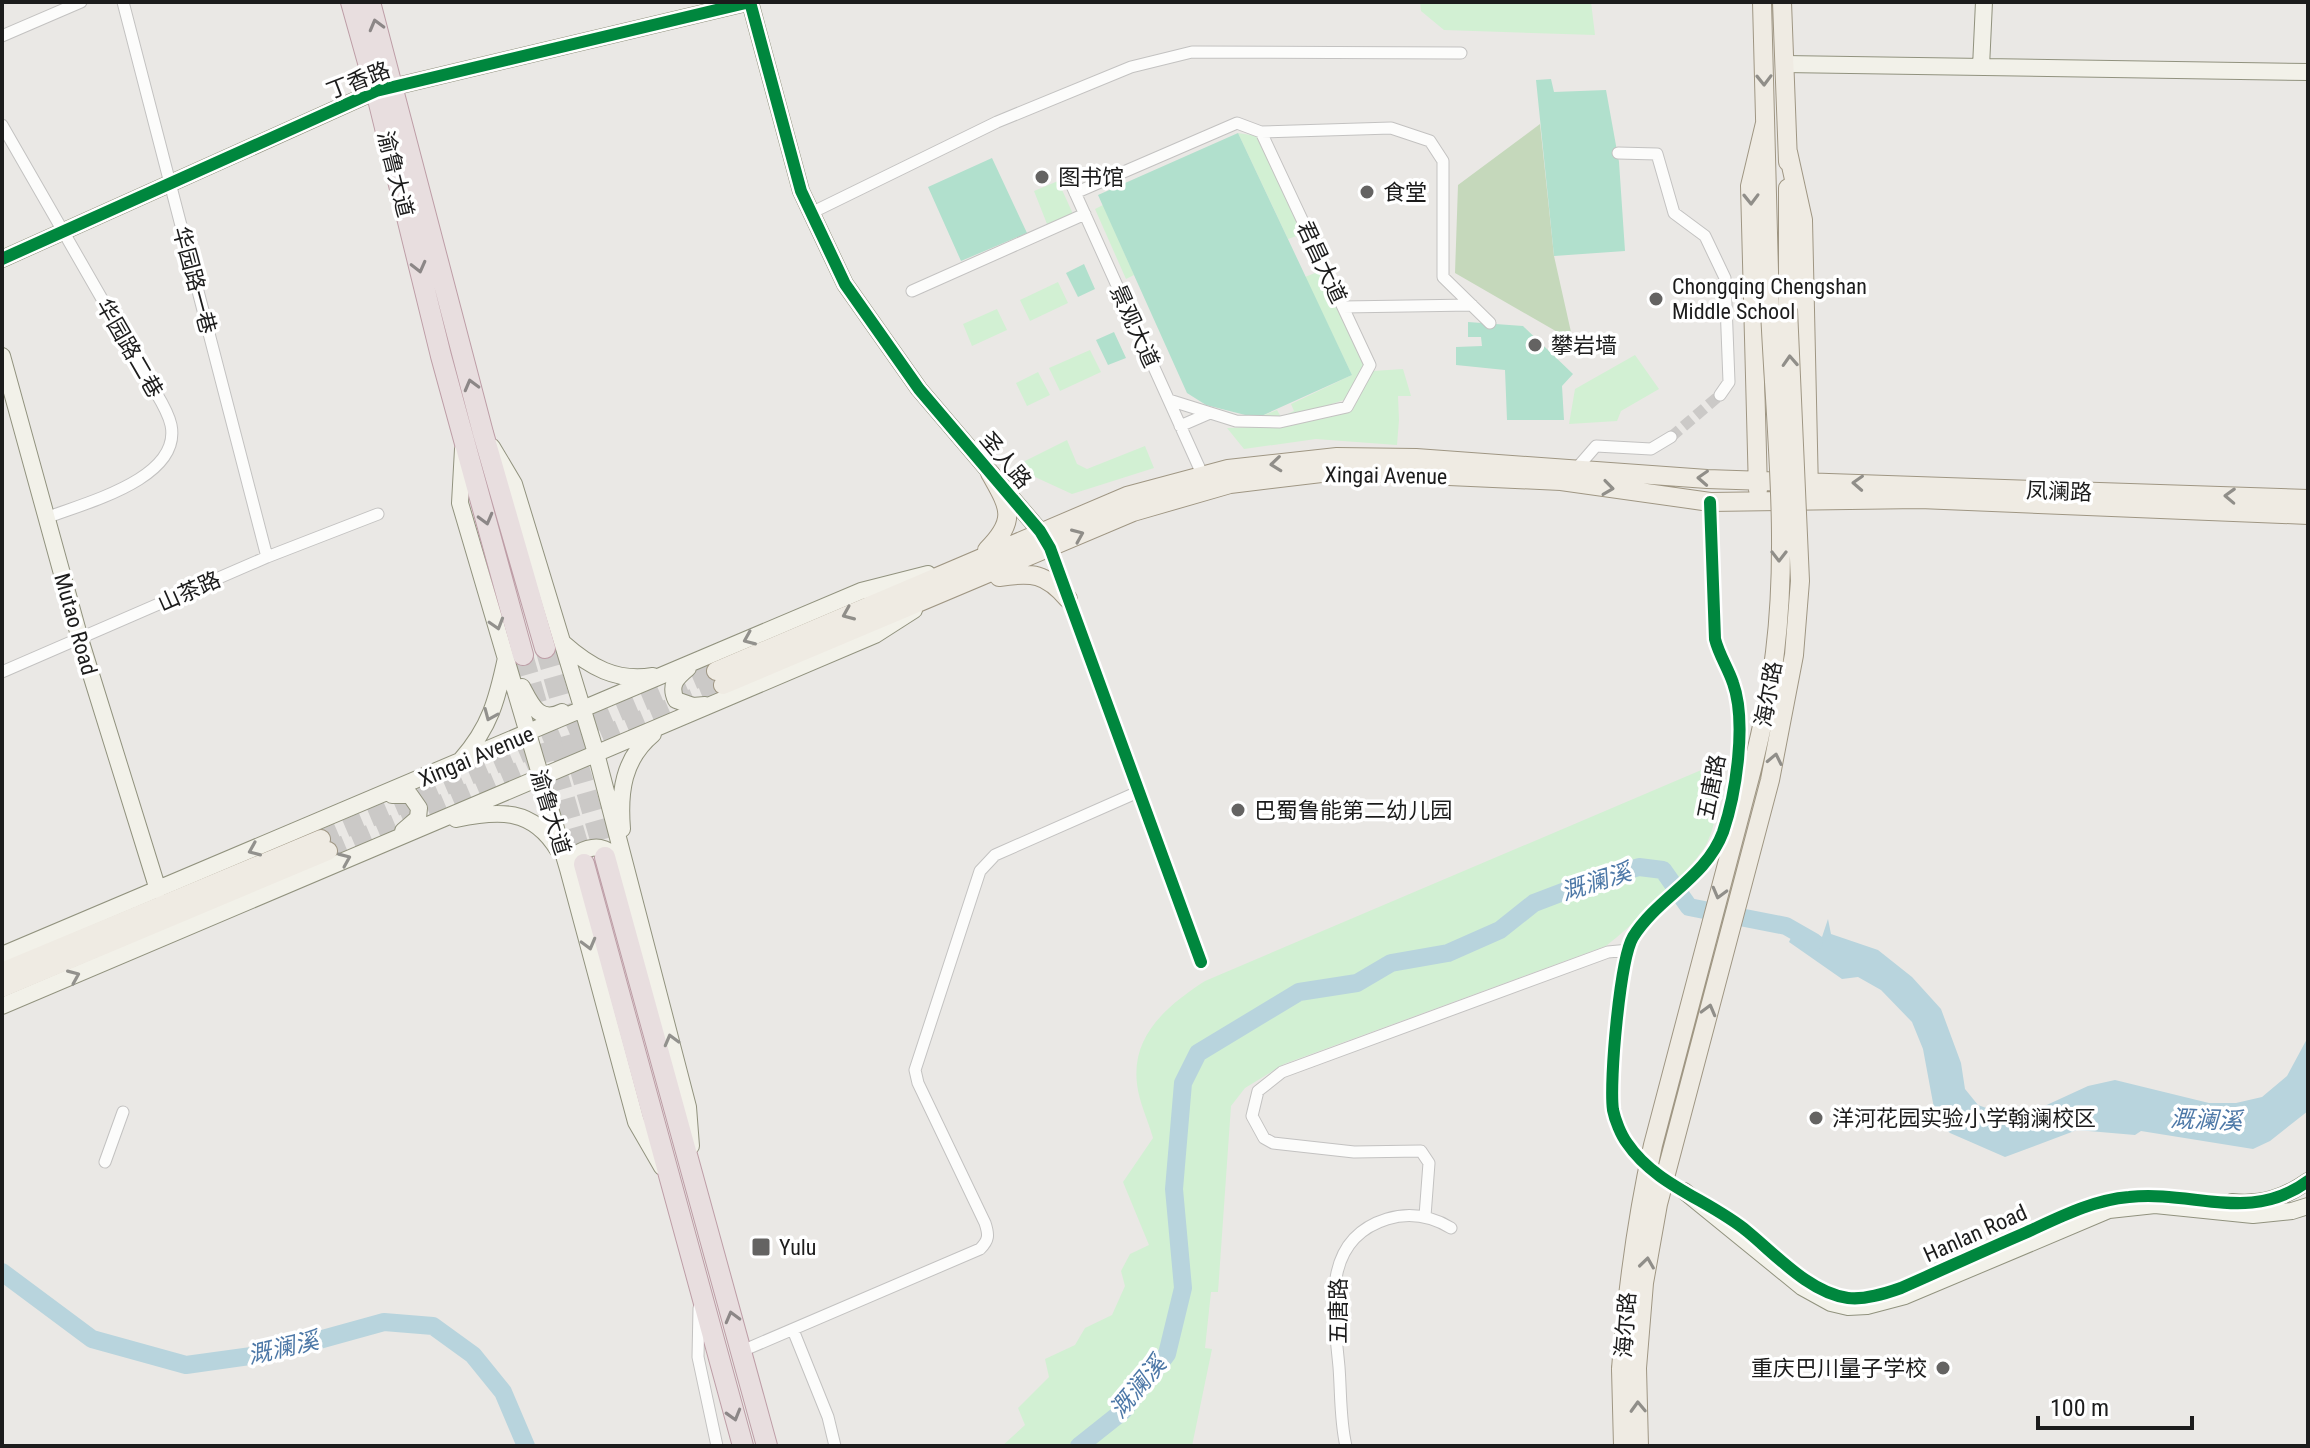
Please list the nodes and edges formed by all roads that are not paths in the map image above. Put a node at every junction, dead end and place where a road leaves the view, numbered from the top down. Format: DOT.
graph roads {
  1 [pos="81,2"];
  2 [pos="123,2"];
  3 [pos="351,2"];
  4 [pos="370,2"];
  5 [pos="750,2"];
  6 [pos="1762,2"];
  7 [pos="1782,2"];
  8 [pos="1984,2"];
  9 [pos="2,36"];
  10 [pos="1461,53"];
  11 [pos="1784,64"];
  12 [pos="1981,67"];
  13 [pos="2308,72"];
  14 [pos="384,88"];
  15 [pos="1765,123"];
  16 [pos="2,125"];
  17 [pos="1261,132"];
  18 [pos="1788,152"];
  19 [pos="1618,153"];
  20 [pos="1068,177"];
  21 [pos="169,183"];
  22 [pos="1075,193"];
  23 [pos="811,213"];
  24 [pos="1085,214"];
  25 [pos="63,231"];
  26 [pos="2,259"];
  27 [pos="912,291"];
  28 [pos="1472,305"];
  29 [pos="1343,307"];
  30 [pos="1779,309"];
  31 [pos="1490,323"];
  32 [pos="2,356"];
  33 [pos="1720,395"];
  34 [pos="1169,400"];
  35 [pos="1210,413"];
  36 [pos="1180,426"];
  37 [pos="474,437"];
  38 [pos="1671,437"];
  39 [pos="1576,469"];
  40 [pos="990,473"];
  41 [pos="1203,476"];
  42 [pos="1757,480"];
  43 [pos="1809,481"];
  44 [pos="2308,499"];
  45 [pos="1758,501"];
  46 [pos="1710,502"];
  47 [pos="1809,502"];
  48 [pos="378,514"];
  49 [pos="2308,515"];
  50 [pos="46,518"];
  51 [pos="1040,531"];
  52 [pos="1050,548"];
  53 [pos="981,556"];
  54 [pos="267,557"];
  55 [pos="954,568"];
  56 [pos="973,581"];
  57 [pos="934,597"];
  58 [pos="1068,599"];
  59 [pos="80,639"];
  60 [pos="554,645"];
  61 [pos="515,656"];
  62 [pos="695,662"];
  63 [pos="2,672"];
  64 [pos="572,673"];
  65 [pos="671,673"];
  66 [pos="715,704"];
  67 [pos="583,710"];
  68 [pos="675,720"];
  69 [pos="528,734"];
  70 [pos="596,753"];
  71 [pos="457,764"];
  72 [pos="540,776"];
  73 [pos="1138,792"];
  74 [pos="381,796"];
  75 [pos="423,826"];
  76 [pos="389,841"];
  77 [pos="605,857"];
  78 [pos="576,866"];
  79 [pos="624,866"];
  80 [pos="158,890"];
  81 [pos="1629,950"];
  82 [pos="2,955"];
  83 [pos="1201,962"];
  84 [pos="2,972"];
  85 [pos="2,988"];
  86 [pos="2,1006"];
  87 [pos="123,1112"];
  88 [pos="105,1162"];
  89 [pos="692,1171"];
  90 [pos="2308,1181"];
  91 [pos="1684,1191"];
  92 [pos="2308,1206"];
  93 [pos="1425,1216"];
  94 [pos="1451,1228"];
  95 [pos="700,1292"];
  96 [pos="793,1330"];
  97 [pos="742,1351"];
  98 [pos="1629,1369"];
  99 [pos="717,1446"];
  100 [pos="743,1446"];
  101 [pos="767,1446"];
  102 [pos="835,1446"];
  103 [pos="1346,1446"];
  104 [pos="1623,1446"];
  105 [pos="1639,1446"];
  1 -- 9 [label="street"];
  2 -- 21 [label="street, 华园路一巷"];
  3 -- 14 [label="highway, 渝鲁大道"];
  14 -- 4 [label="highway, 渝鲁大道, one-way"];
  5 -- 14 [label="street, 丁香路"];
  5 -- 23 [label="street, 圣人路"];
  6 -- 15 [label="main road, 海尔路, one-way"];
  7 -- 11 [label="main road, 海尔路"];
  8 -- 12 [label="street"];
  10 -- 23 [label="street"];
  11 -- 12 [label="street"];
  11 -- 18 [label="main road, 海尔路"];
  12 -- 13 [label="street"];
  14 -- 21 [label="street, 丁香路"];
  14 -- 37 [label="highway, 渝鲁大道"];
  15 -- 30 [label="main road, 海尔路"];
  15 -- 42 [label="main road, one-way"];
  16 -- 25 [label="street, 华园路二巷"];
  17 -- 22 [label="street"];
  17 -- 28 [label="street"];
  17 -- 29 [label="street, 君昌大道"];
  18 -- 30 [label="main road, 海尔路"];
  43 -- 18 [label="main road, one-way"];
  19 -- 33 [label="street"];
  20 -- 22 [label="street, 景观大道"];
  21 -- 25 [label="street, 丁香路"];
  21 -- 54 [label="street, 华园路一巷"];
  22 -- 24 [label="street, 景观大道"];
  23 -- 40 [label="street, 圣人路"];
  24 -- 27 [label="street"];
  24 -- 34 [label="street, 景观大道"];
  25 -- 26 [label="street, 丁香路"];
  25 -- 50 [label="street, 华园路二巷"];
  28 -- 29 [label="street"];
  28 -- 31 [label="street"];
  29 -- 35 [label="street, 君昌大道"];
  30 -- 98 [label="main road, 海尔路, bridge"];
  32 -- 50 [label="street, Mutao Road"];
  34 -- 35 [label="street, 君昌大道"];
  34 -- 36 [label="street, 景观大道"];
  35 -- 36 [label="street"];
  36 -- 41 [label="street, 景观大道"];
  37 -- 60 [label="highway, 渝鲁大道"];
  37 -- 61 [label="highway, 渝鲁大道, one-way"];
  38 -- 39 [label="street"];
  39 -- 41 [label="main road, Xingai Avenue, one-way"];
  42 -- 39 [label="main road, Xingai Avenue, one-way"];
  40 -- 51 [label="street, 圣人路"];
  40 -- 53 [label="main road"];
  41 -- 51 [label="main road, Xingai Avenue"];
  42 -- 43 [label="main road, Xingai Avenue"];
  42 -- 45 [label="main road"];
  44 -- 43 [label="main road, 凤澜路, one-way"];
  43 -- 47 [label="main road"];
  45 -- 46 [label="main road, Xingai Avenue"];
  45 -- 47 [label="main road, Xingai Avenue"];
  52 -- 46 [label="main road, Xingai Avenue, one-way"];
  46 -- 81 [label="street, 五唐路"];
  47 -- 49 [label="main road, 凤澜路"];
  48 -- 54 [label="street, 山茶路"];
  50 -- 59 [label="street, Mutao Road"];
  51 -- 52 [label="street, 圣人路"];
  51 -- 53 [label="main road, Xingai Avenue"];
  52 -- 56 [label="main road, Xingai Avenue"];
  52 -- 58 [label="street, 圣人路"];
  53 -- 55 [label="main road, Xingai Avenue"];
  54 -- 59 [label="street, 山茶路"];
  55 -- 57 [label="main road, Xingai Avenue, one-way"];
  55 -- 62 [label="street, Xingai Avenue, one-way"];
  56 -- 57 [label="main road, Xingai Avenue"];
  56 -- 58 [label="main road"];
  57 -- 66 [label="street, Xingai Avenue"];
  58 -- 73 [label="street, 圣人路"];
  59 -- 63 [label="street, 山茶路"];
  59 -- 80 [label="street, Mutao Road"];
  60 -- 64 [label="street, 渝鲁大道"];
  60 -- 65 [label="street"];
  61 -- 64 [label="street"];
  61 -- 69 [label="street, 渝鲁大道"];
  61 -- 71 [label="street, one-way"];
  62 -- 65 [label="street, Xingai Avenue"];
  62 -- 66 [label="street"];
  64 -- 67 [label="street, 渝鲁大道"];
  65 -- 67 [label="street, Xingai Avenue"];
  66 -- 68 [label="street, Xingai Avenue"];
  67 -- 69 [label="street, Xingai Avenue"];
  67 -- 70 [label="street, 渝鲁大道"];
  68 -- 70 [label="street, Xingai Avenue"];
  68 -- 79 [label="street"];
  69 -- 71 [label="street, Xingai Avenue"];
  69 -- 72 [label="street, 渝鲁大道"];
  70 -- 72 [label="street, Xingai Avenue"];
  70 -- 79 [label="street, 渝鲁大道"];
  71 -- 74 [label="street, Xingai Avenue"];
  72 -- 75 [label="street, Xingai Avenue"];
  72 -- 78 [label="street, 渝鲁大道"];
  73 -- 83 [label="street, 圣人路"];
  73 -- 96 [label="street"];
  74 -- 76 [label="street"];
  74 -- 80 [label="street, Xingai Avenue, one-way"];
  75 -- 76 [label="street, Xingai Avenue"];
  75 -- 78 [label="street"];
  86 -- 76 [label="street, Xingai Avenue, one-way"];
  77 -- 89 [label="highway, 渝鲁大道"];
  78 -- 79 [label="street"];
  78 -- 95 [label="highway, 渝鲁大道, one-way"];
  89 -- 79 [label="street, 渝鲁大道, one-way"];
  80 -- 82 [label="street, Xingai Avenue"];
  81 -- 91 [label="street, 五唐路"];
  81 -- 93 [label="street"];
  84 -- 85 [label="main road"];
  87 -- 88 [label="street"];
  97 -- 89 [label="highway, 渝鲁大道, one-way"];
  90 -- 91 [label="street, Hanlan Road"];
  91 -- 92 [label="street, Hanlan Road"];
  93 -- 94 [label="street, 五唐路"];
  93 -- 103 [label="street, 五唐路"];
  95 -- 99 [label="street"];
  95 -- 100 [label="highway, 渝鲁大道, one-way"];
  96 -- 97 [label="street"];
  96 -- 102 [label="street"];
  97 -- 101 [label="highway, 渝鲁大道"];
  98 -- 104 [label="main road"];
  105 -- 98 [label="main road, one-way"];
}
